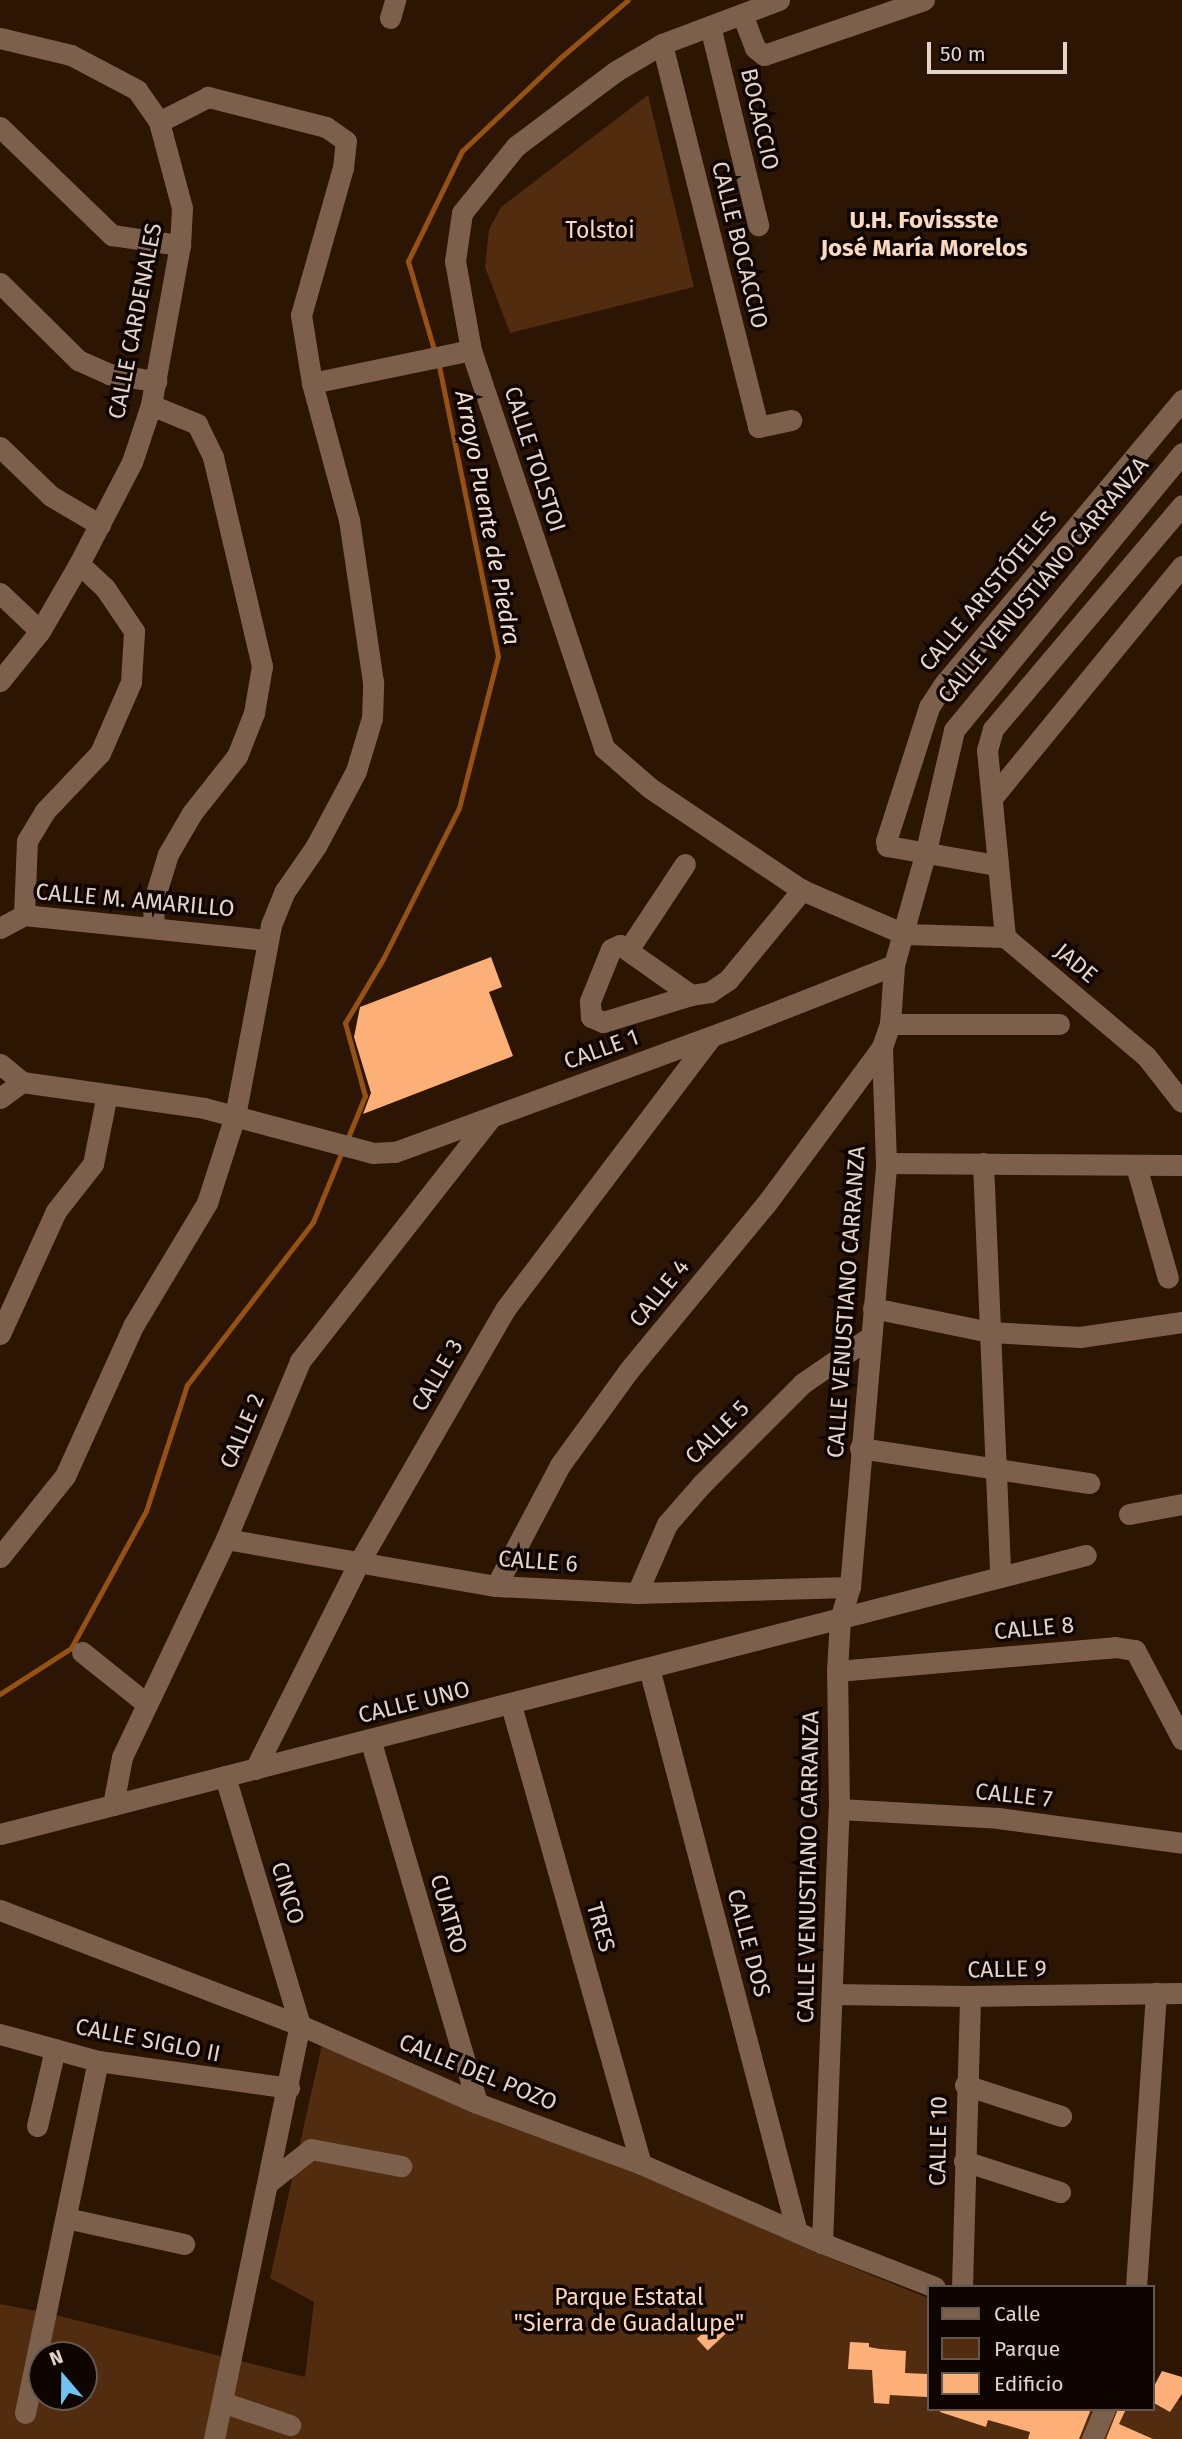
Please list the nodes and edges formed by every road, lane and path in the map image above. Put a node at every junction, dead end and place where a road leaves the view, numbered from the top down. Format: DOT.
graph roads {
  1 [pos="779,0"];
  2 [pos="924,0"];
  3 [pos="742,14"];
  4 [pos="710,26"];
  5 [pos="0,38"];
  6 [pos="662,44"];
  7 [pos="159,122"];
  8 [pos="0,127"];
  9 [pos="758,225"];
  10 [pos="180,245"];
  11 [pos="0,283"];
  12 [pos="471,350"];
  13 [pos="156,380"];
  14 [pos="312,383"];
  15 [pos="1182,400"];
  16 [pos="151,405"];
  17 [pos="791,420"];
  18 [pos="0,447"];
  19 [pos="1182,453"];
  20 [pos="1182,505"];
  21 [pos="100,525"];
  22 [pos="79,564"];
  23 [pos="1182,566"];
  24 [pos="0,593"];
  25 [pos="40,631"];
  26 [pos="0,681"];
  27 [pos="992,798"];
  28 [pos="925,855"];
  29 [pos="685,864"];
  30 [pos="996,865"];
  31 [pos="802,890"];
  32 [pos="24,915"];
  33 [pos="0,928"];
  34 [pos="154,928"];
  35 [pos="904,934"];
  36 [pos="1005,937"];
  37 [pos="268,940"];
  38 [pos="628,950"];
  39 [pos="894,965"];
  40 [pos="691,995"];
  41 [pos="890,1024"];
  42 [pos="1059,1024"];
  43 [pos="711,1037"];
  44 [pos="882,1047"];
  45 [pos="0,1065"];
  46 [pos="22,1082"];
  47 [pos="107,1094"];
  48 [pos="0,1098"];
  49 [pos="1182,1102"];
  50 [pos="235,1116"];
  51 [pos="491,1116"];
  52 [pos="886,1163"];
  53 [pos="984,1163"];
  54 [pos="1182,1165"];
  55 [pos="1136,1166"];
  56 [pos="1168,1278"];
  57 [pos="873,1308"];
  58 [pos="1182,1322"];
  59 [pos="990,1332"];
  60 [pos="0,1334"];
  61 [pos="870,1337"];
  62 [pos="860,1448"];
  63 [pos="995,1468"];
  64 [pos="1089,1483"];
  65 [pos="1182,1504"];
  66 [pos="1129,1514"];
  67 [pos="226,1539"];
  68 [pos="1086,1555"];
  69 [pos="0,1557"];
  70 [pos="358,1564"];
  71 [pos="1000,1577"];
  72 [pos="496,1586"];
  73 [pos="850,1587"];
  74 [pos="636,1593"];
  75 [pos="840,1619"];
  76 [pos="82,1652"];
  77 [pos="649,1668"];
  78 [pos="837,1671"];
  79 [pos="147,1703"];
  80 [pos="512,1705"];
  81 [pos="1182,1739"];
  82 [pos="370,1740"];
  83 [pos="255,1769"];
  84 [pos="225,1776"];
  85 [pos="113,1805"];
  86 [pos="839,1809"];
  87 [pos="0,1835"];
  88 [pos="1182,1843"];
  89 [pos="0,1910"];
  90 [pos="1156,1993"];
  91 [pos="1182,1993"];
  92 [pos="832,1994"];
  93 [pos="970,1996"];
  94 [pos="300,2025"];
  95 [pos="0,2035"];
  96 [pos="55,2049"];
  97 [pos="98,2061"];
  98 [pos="965,2085"];
  99 [pos="289,2088"];
  100 [pos="477,2103"];
  101 [pos="1061,2116"];
  102 [pos="37,2126"];
  103 [pos="964,2161"];
  104 [pos="641,2164"];
  105 [pos="401,2166"];
  106 [pos="269,2182"];
  107 [pos="1059,2192"];
  108 [pos="66,2218"];
  109 [pos="797,2232"];
  110 [pos="822,2243"];
  111 [pos="184,2244"];
  112 [pos="930,2285"];
  113 [pos="962,2285"];
  114 [pos="1136,2285"];
  115 [pos="222,2402"];
  116 [pos="1104,2411"];
  117 [pos="25,2413"];
  118 [pos="290,2425"];
  119 [pos="214,2439"];
  120 [pos="1091,2439"];
  1 -- 3 [label="street, CALLE TOLSTOI"];
  2 -- 3 [label="street"];
  3 -- 4 [label="street, CALLE TOLSTOI"];
  4 -- 6 [label="street, CALLE TOLSTOI"];
  4 -- 9 [label="street, BOCACCIO"];
  5 -- 7 [label="street, CALLE CARDENALES"];
  6 -- 12 [label="street, CALLE TOLSTOI"];
  6 -- 17 [label="street, CALLE BOCACCIO"];
  7 -- 10 [label="street, CALLE CARDENALES"];
  7 -- 14 [label="street"];
  8 -- 10 [label="street"];
  10 -- 13 [label="street, CALLE CARDENALES"];
  11 -- 13 [label="street"];
  12 -- 14 [label="street"];
  12 -- 31 [label="street, CALLE TOLSTOI"];
  13 -- 16 [label="street, CALLE CARDENALES"];
  14 -- 37 [label="street"];
  15 -- 28 [label="street, CALLE ARISTÓTELES"];
  16 -- 21 [label="street, CALLE CARDENALES"];
  16 -- 34 [label="street"];
  18 -- 21 [label="street"];
  19 -- 28 [label="street, CALLE VENUSTIANO CARRANZA"];
  20 -- 27 [label="street"];
  21 -- 22 [label="street, CALLE CARDENALES"];
  22 -- 25 [label="street, CALLE CARDENALES"];
  22 -- 32 [label="street"];
  23 -- 27 [label="street"];
  24 -- 25 [label="street"];
  25 -- 26 [label="street, CALLE CARDENALES"];
  27 -- 30 [label="street"];
  28 -- 30 [label="street"];
  28 -- 35 [label="street, CALLE VENUSTIANO CARRANZA"];
  29 -- 38 [label="street"];
  30 -- 36 [label="street"];
  31 -- 35 [label="street, CALLE TOLSTOI"];
  31 -- 40 [label="street"];
  32 -- 33 [label="street, CALLE M. AMARILLO"];
  32 -- 34 [label="street, CALLE M. AMARILLO"];
  34 -- 37 [label="street, CALLE M. AMARILLO"];
  35 -- 36 [label="street"];
  35 -- 39 [label="street, CALLE VENUSTIANO CARRANZA"];
  36 -- 49 [label="street, JADE"];
  37 -- 50 [label="street"];
  38 -- 40 [label="street"];
  38 -- 40 [label="street"];
  39 -- 41 [label="street, CALLE VENUSTIANO CARRANZA"];
  39 -- 43 [label="street, CALLE 1"];
  41 -- 42 [label="street"];
  41 -- 44 [label="street, CALLE VENUSTIANO CARRANZA"];
  43 -- 51 [label="street, CALLE 1"];
  43 -- 70 [label="street, CALLE 3"];
  44 -- 52 [label="street, CALLE VENUSTIANO CARRANZA"];
  44 -- 72 [label="street, CALLE 4"];
  45 -- 46 [label="street"];
  46 -- 47 [label="street, CALLE 1"];
  46 -- 48 [label="street"];
  47 -- 50 [label="street, CALLE 1"];
  47 -- 60 [label="street"];
  50 -- 51 [label="street, CALLE 1"];
  50 -- 69 [label="street"];
  51 -- 67 [label="street, CALLE 2"];
  52 -- 53 [label="street"];
  52 -- 57 [label="street, CALLE VENUSTIANO CARRANZA"];
  53 -- 55 [label="street"];
  53 -- 59 [label="street"];
  54 -- 55 [label="street"];
  55 -- 56 [label="street"];
  57 -- 59 [label="street"];
  57 -- 61 [label="street, CALLE VENUSTIANO CARRANZA"];
  58 -- 59 [label="street"];
  59 -- 63 [label="street"];
  61 -- 62 [label="street, CALLE VENUSTIANO CARRANZA"];
  61 -- 74 [label="street, CALLE 5"];
  62 -- 63 [label="street"];
  62 -- 73 [label="street, CALLE VENUSTIANO CARRANZA"];
  63 -- 64 [label="street"];
  63 -- 71 [label="street"];
  65 -- 66 [label="street"];
  67 -- 70 [label="street, CALLE 6"];
  67 -- 79 [label="street, CALLE 2"];
  68 -- 71 [label="street, CALLE UNO"];
  70 -- 72 [label="street, CALLE 6"];
  70 -- 83 [label="street, CALLE 3"];
  71 -- 75 [label="street, CALLE UNO"];
  72 -- 74 [label="street, CALLE 6"];
  73 -- 74 [label="street, CALLE 6"];
  73 -- 75 [label="street, CALLE VENUSTIANO CARRANZA"];
  75 -- 77 [label="street, CALLE UNO"];
  75 -- 78 [label="street, CALLE VENUSTIANO CARRANZA"];
  76 -- 79 [label="street"];
  77 -- 80 [label="street, CALLE UNO"];
  77 -- 109 [label="street, CALLE DOS"];
  78 -- 81 [label="street, CALLE 8"];
  78 -- 86 [label="street, CALLE VENUSTIANO CARRANZA"];
  79 -- 85 [label="street, CALLE 2"];
  80 -- 82 [label="street, CALLE UNO"];
  80 -- 104 [label="street, TRES"];
  82 -- 83 [label="street, CALLE UNO"];
  82 -- 100 [label="street, CUATRO"];
  83 -- 84 [label="street, CALLE UNO"];
  84 -- 85 [label="street, CALLE UNO"];
  84 -- 94 [label="street, CINCO"];
  85 -- 87 [label="street, CALLE UNO"];
  86 -- 88 [label="street, CALLE 7"];
  86 -- 92 [label="street, CALLE VENUSTIANO CARRANZA"];
  89 -- 94 [label="street, CALLE DEL POZO"];
  90 -- 91 [label="street, CALLE 9"];
  90 -- 93 [label="street, CALLE 9"];
  90 -- 114 [label="street"];
  92 -- 93 [label="street, CALLE 9"];
  92 -- 110 [label="street, CALLE VENUSTIANO CARRANZA"];
  93 -- 98 [label="street, CALLE 10"];
  94 -- 99 [label="street"];
  94 -- 100 [label="street, CALLE DEL POZO"];
  95 -- 96 [label="street, CALLE SIGLO II"];
  96 -- 97 [label="street, CALLE SIGLO II"];
  96 -- 102 [label="street"];
  97 -- 99 [label="street, CALLE SIGLO II"];
  97 -- 108 [label="street"];
  98 -- 101 [label="street"];
  98 -- 103 [label="street, CALLE 10"];
  99 -- 106 [label="street"];
  100 -- 104 [label="street, CALLE DEL POZO"];
  103 -- 107 [label="street"];
  103 -- 113 [label="street, CALLE 10"];
  104 -- 109 [label="street, CALLE DEL POZO"];
  105 -- 106 [label="street"];
  106 -- 115 [label="street"];
  108 -- 111 [label="street"];
  108 -- 117 [label="street"];
  109 -- 110 [label="street, CALLE DEL POZO"];
  110 -- 112 [label="street, CALLE DEL POZO"];
  115 -- 118 [label="street"];
  115 -- 119 [label="street"];
  116 -- 120 [label="street"];
}
